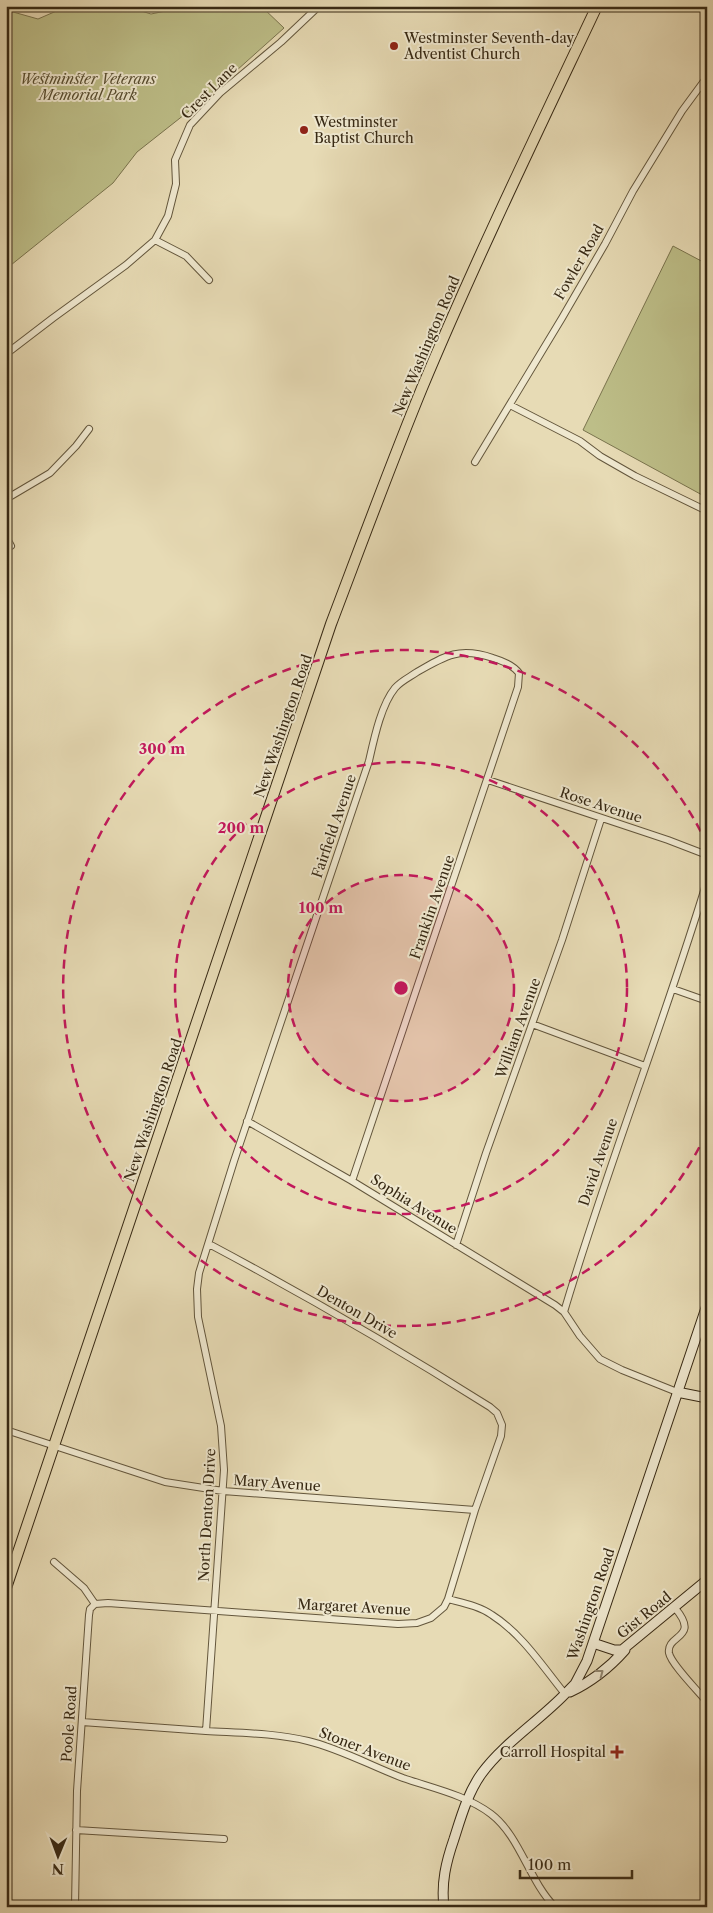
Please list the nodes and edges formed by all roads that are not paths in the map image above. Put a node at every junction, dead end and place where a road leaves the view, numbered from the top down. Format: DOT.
graph roads {
  1 [pos="319,6"];
  2 [pos="597,6"];
  3 [pos="707,77"];
  4 [pos="154,240"];
  5 [pos="209,280"];
  6 [pos="6,354"];
  7 [pos="510,405"];
  8 [pos="89,429"];
  9 [pos="475,462"];
  10 [pos="6,499"];
  11 [pos="707,511"];
  12 [pos="6,537"];
  13 [pos="12,546"];
  14 [pos="515,698"];
  15 [pos="488,780"];
  16 [pos="601,819"];
  17 [pos="707,855"];
  18 [pos="706,883"];
  19 [pos="673,989"];
  20 [pos="707,1001"];
  21 [pos="532,1024"];
  22 [pos="645,1066"];
  23 [pos="247,1121"];
  24 [pos="352,1181"];
  25 [pos="209,1244"];
  26 [pos="456,1245"];
  27 [pos="707,1304"];
  28 [pos="564,1312"];
  29 [pos="677,1392"];
  30 [pos="707,1398"];
  31 [pos="6,1430"];
  32 [pos="54,1446"];
  33 [pos="223,1491"];
  34 [pos="475,1510"];
  35 [pos="54,1562"];
  36 [pos="707,1580"];
  37 [pos="6,1588"];
  38 [pos="448,1599"];
  39 [pos="95,1604"];
  40 [pos="675,1608"];
  41 [pos="214,1611"];
  42 [pos="593,1643"];
  43 [pos="629,1646"];
  44 [pos="566,1694"];
  45 [pos="707,1702"];
  46 [pos="82,1722"];
  47 [pos="206,1731"];
  48 [pos="468,1800"];
  49 [pos="76,1830"];
  50 [pos="224,1839"];
  51 [pos="75,1907"];
  52 [pos="444,1907"];
  53 [pos="555,1907"];
  1 -- 4 [label="street, Crest Lane"];
  2 -- 32 [label="main road, New Washington Road"];
  3 -- 7 [label="street, Fowler Road"];
  4 -- 5 [label="street"];
  4 -- 6 [label="street, Crest Lane"];
  7 -- 9 [label="street, Fowler Road"];
  7 -- 11 [label="street"];
  8 -- 10 [label="street"];
  12 -- 13 [label="street"];
  14 -- 15 [label="street, Franklin Avenue"];
  14 -- 23 [label="street, Fairfield Avenue"];
  15 -- 16 [label="street, Rose Avenue"];
  15 -- 24 [label="street, Franklin Avenue"];
  16 -- 17 [label="street, Rose Avenue"];
  16 -- 21 [label="street, William Avenue"];
  18 -- 19 [label="street, David Avenue"];
  19 -- 20 [label="street"];
  19 -- 22 [label="street, David Avenue"];
  21 -- 22 [label="street"];
  21 -- 26 [label="street, William Avenue"];
  22 -- 28 [label="street, David Avenue"];
  23 -- 24 [label="street, Sophia Avenue"];
  23 -- 25 [label="street, Fairfield Avenue"];
  24 -- 26 [label="street, Sophia Avenue"];
  25 -- 33 [label="street, North Denton Drive"];
  25 -- 34 [label="street, Denton Drive"];
  26 -- 28 [label="street, Sophia Avenue"];
  27 -- 29 [label="main road, Washington Road"];
  28 -- 29 [label="street"];
  29 -- 30 [label="main road"];
  29 -- 42 [label="main road, Washington Road"];
  31 -- 32 [label="street"];
  32 -- 33 [label="street, Mary Avenue"];
  32 -- 37 [label="main road, New Washington Road"];
  33 -- 34 [label="street, Mary Avenue"];
  33 -- 41 [label="street, North Denton Drive"];
  34 -- 38 [label="street"];
  35 -- 39 [label="street"];
  36 -- 40 [label="main road, Gist Road"];
  38 -- 41 [label="street, Margaret Avenue"];
  38 -- 44 [label="street"];
  39 -- 41 [label="street, Margaret Avenue"];
  39 -- 46 [label="street, Poole Road"];
  40 -- 43 [label="main road, Gist Road"];
  40 -- 45 [label="street"];
  41 -- 47 [label="street, North Denton Drive"];
  42 -- 43 [label="main road, Gist Road"];
  42 -- 44 [label="main road, Washington Road"];
  44 -- 43 [label="main road, one-way"];
  44 -- 48 [label="main road, Washington Road"];
  46 -- 47 [label="street, Stoner Avenue"];
  46 -- 49 [label="street, Poole Road"];
  47 -- 48 [label="street, Stoner Avenue"];
  48 -- 52 [label="main road, Washington Road"];
  48 -- 53 [label="street, Stoner Avenue"];
  49 -- 50 [label="street"];
  49 -- 51 [label="street, Poole Road"];
}
